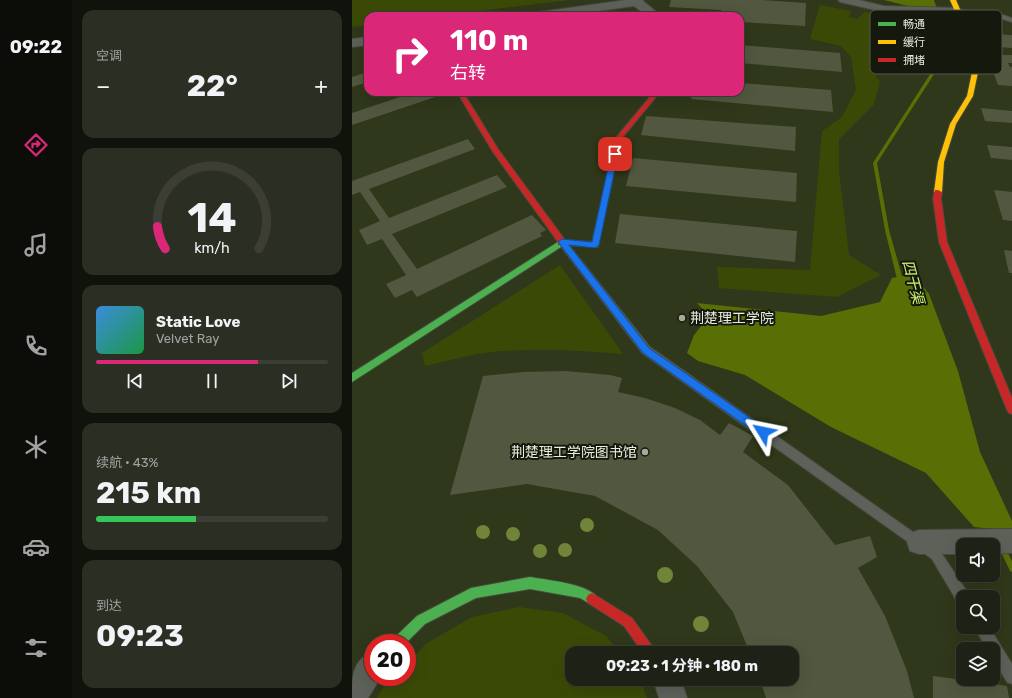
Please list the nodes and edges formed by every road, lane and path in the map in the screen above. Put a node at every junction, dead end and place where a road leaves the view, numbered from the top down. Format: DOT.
graph roads {
  1 [pos="844,0"];
  2 [pos="953,0"];
  3 [pos="636,1"];
  4 [pos="907,10"];
  5 [pos="952,10"];
  6 [pos="565,12"];
  7 [pos="650,12"];
  8 [pos="1002,17"];
  9 [pos="1012,20"];
  10 [pos="364,42"];
  11 [pos="352,43"];
  12 [pos="975,74"];
  13 [pos="462,96"];
  14 [pos="654,96"];
  15 [pos="562,242"];
  16 [pos="352,378"];
  17 [pos="1012,410"];
  18 [pos="1012,541"];
  19 [pos="919,542"];
  20 [pos="958,590"];
  21 [pos="406,634"];
  22 [pos="985,634"];
  23 [pos="646,646"];
  24 [pos="1012,677"];
  25 [pos="364,679"];
  26 [pos="669,686"];
  27 [pos="352,697"];
  28 [pos="673,698"];
  1 -- 4 [label="street"];
  2 -- 5 [label="street"];
  3 -- 6 [label="street"];
  3 -- 7 [label="street"];
  8 -- 9 [label="lane"];
  10 -- 11 [label="street"];
  12 -- 17 [label="street"];
  13 -- 15 [label="street"];
  14 -- 15 [label="street"];
  15 -- 16 [label="street"];
  15 -- 19 [label="lane"];
  18 -- 19 [label="street"];
  19 -- 20 [label="lane"];
  21 -- 23 [label="street"];
  22 -- 24 [label="lane"];
  25 -- 27 [label="street"];
  26 -- 28 [label="street"];
}
